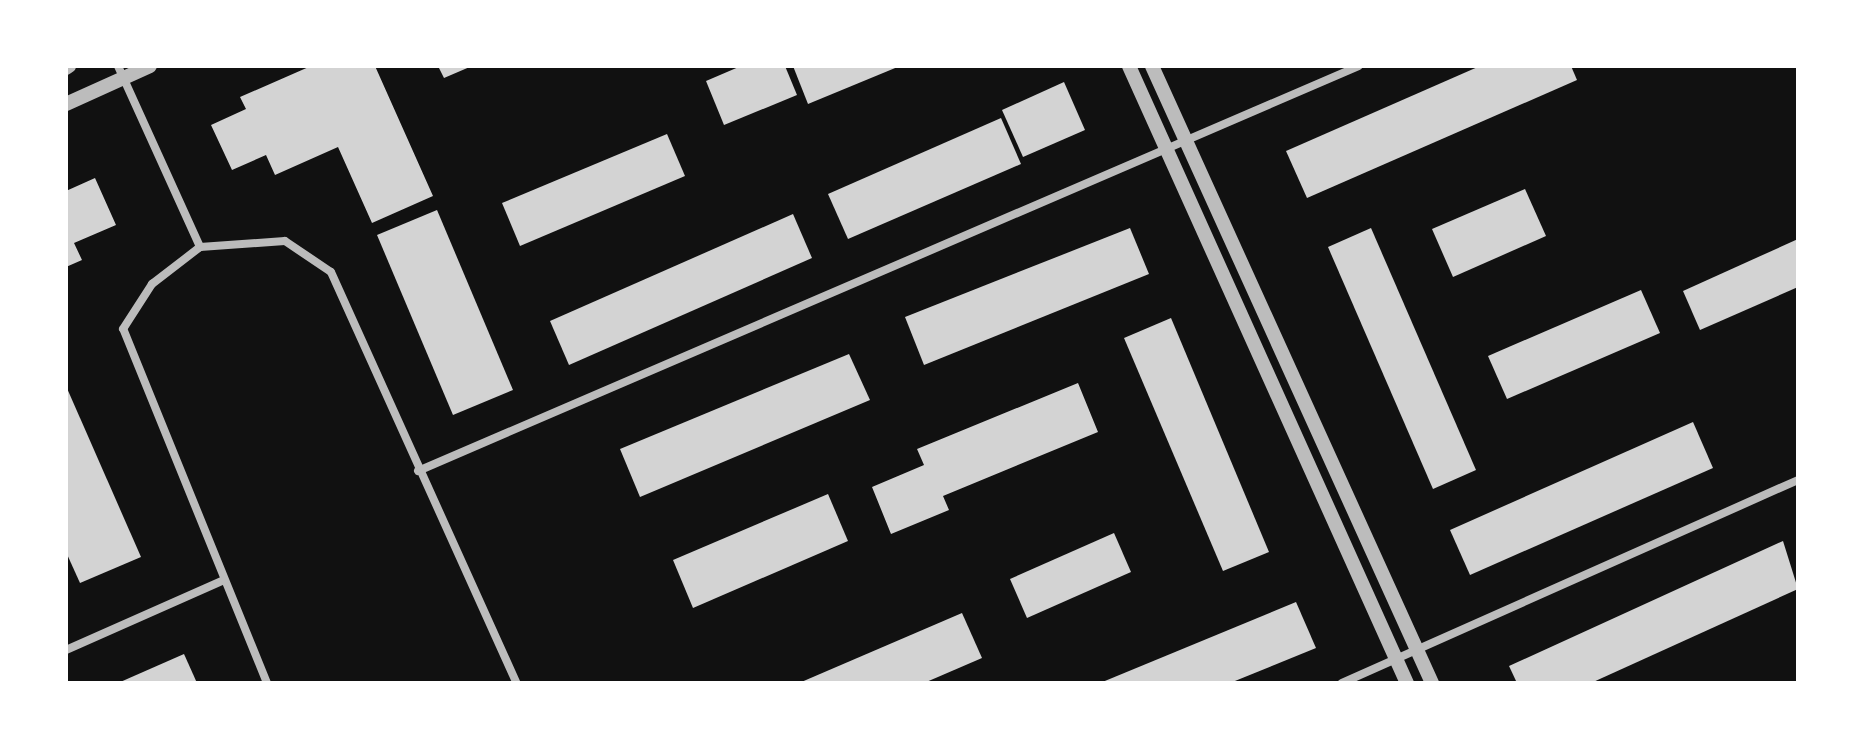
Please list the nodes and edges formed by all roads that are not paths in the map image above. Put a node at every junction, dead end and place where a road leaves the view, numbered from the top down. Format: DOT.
graph roads {
  1 [pos="150,66"];
  2 [pos="1129,66"];
  3 [pos="1152,66"];
  4 [pos="1359,66"];
  5 [pos="121,72"];
  6 [pos="66,104"];
  7 [pos="1186,141"];
  8 [pos="1167,150"];
  9 [pos="200,247"];
  10 [pos="418,471"];
  11 [pos="1798,480"];
  12 [pos="222,581"];
  13 [pos="1417,649"];
  14 [pos="66,650"];
  15 [pos="1396,658"];
  16 [pos="267,683"];
  17 [pos="517,683"];
  18 [pos="1342,683"];
  19 [pos="1407,683"];
  20 [pos="1432,683"];
  1 -- 5 [label="street"];
  2 -- 8 [label="street"];
  3 -- 7 [label="street"];
  4 -- 7 [label="street"];
  5 -- 6 [label="street"];
  5 -- 9 [label="street"];
  7 -- 8 [label="street"];
  7 -- 13 [label="street"];
  8 -- 10 [label="street"];
  8 -- 15 [label="street"];
  9 -- 10 [label="street"];
  9 -- 12 [label="street"];
  10 -- 17 [label="street"];
  11 -- 13 [label="street"];
  12 -- 14 [label="street"];
  12 -- 16 [label="street"];
  13 -- 15 [label="street"];
  13 -- 20 [label="street"];
  15 -- 18 [label="street"];
  15 -- 19 [label="street"];
}
